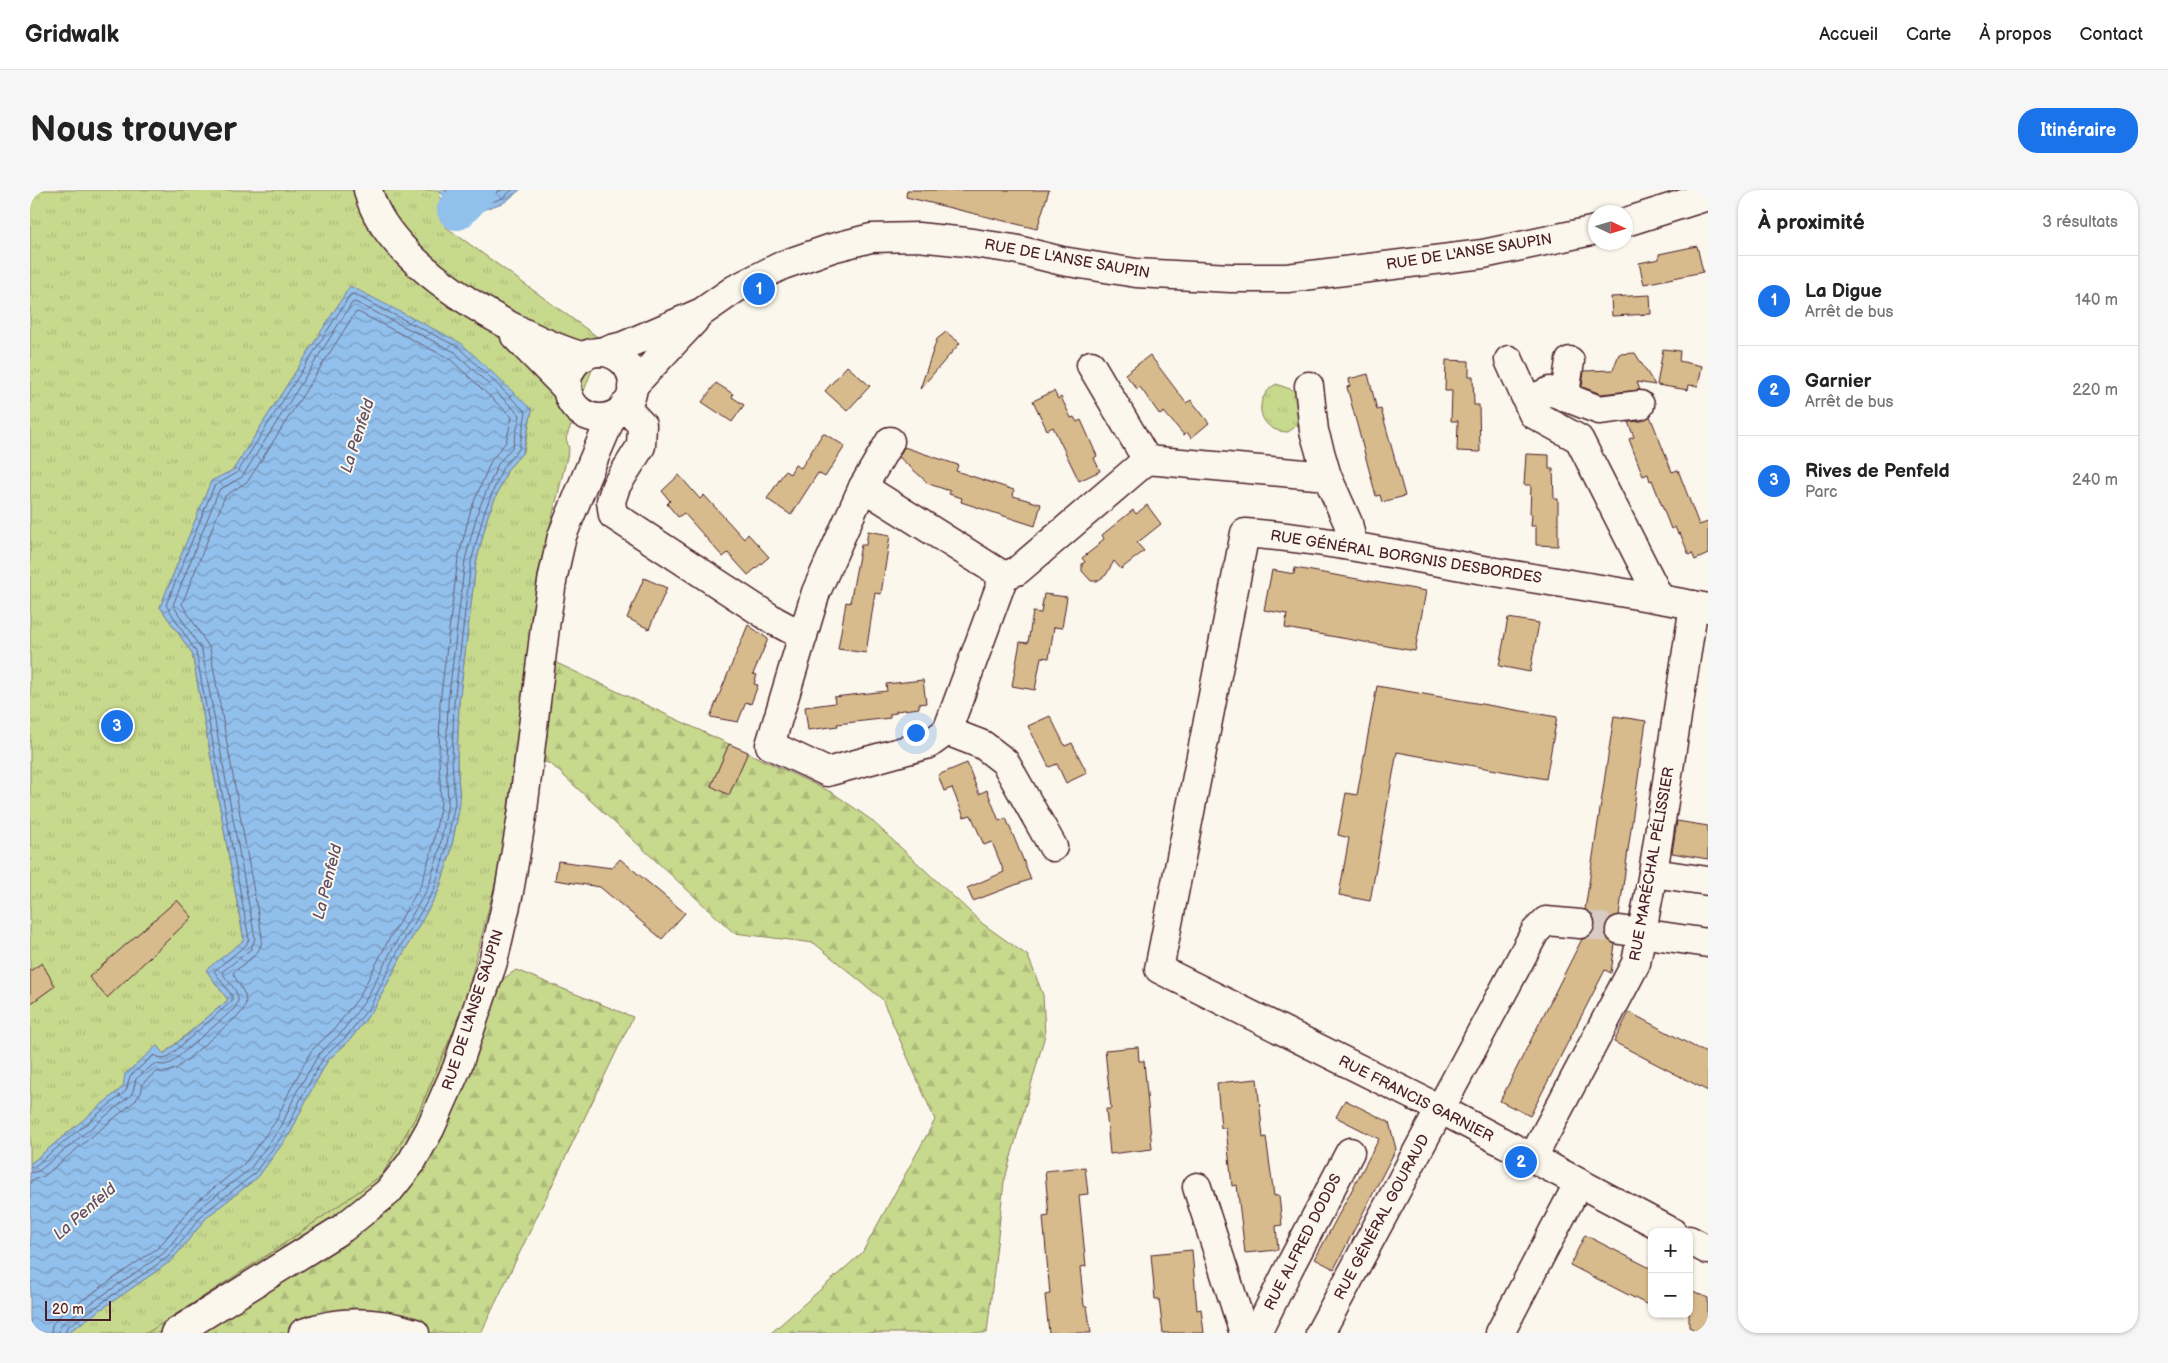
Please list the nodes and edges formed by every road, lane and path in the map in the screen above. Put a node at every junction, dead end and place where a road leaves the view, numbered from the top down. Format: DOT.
graph roads {
  1 [pos="368,190"];
  2 [pos="1708,196"];
  3 [pos="1633,220"];
  4 [pos="1588,232"];
  5 [pos="702,312"];
  6 [pos="498,319"];
  7 [pos="591,354"];
  8 [pos="1509,360"];
  9 [pos="1570,361"];
  10 [pos="1091,365"];
  11 [pos="1309,386"];
  12 [pos="1563,396"];
  13 [pos="572,399"];
  14 [pos="623,403"];
  15 [pos="1640,405"];
  16 [pos="1531,409"];
  17 [pos="890,441"];
  18 [pos="1147,460"];
  19 [pos="1327,476"];
  20 [pos="586,477"];
  21 [pos="863,487"];
  22 [pos="1353,546"];
  23 [pos="1004,576"];
  24 [pos="1659,597"];
  25 [pos="1701,606"];
  26 [pos="802,636"];
  27 [pos="947,731"];
  28 [pos="1053,847"];
  29 [pos="1653,873"];
  30 [pos="1708,881"];
  31 [pos="1580,924"];
  32 [pos="1631,932"];
  33 [pos="1708,943"];
  34 [pos="1159,969"];
  35 [pos="1440,1109"];
  36 [pos="1350,1152"];
  37 [pos="1532,1159"];
  38 [pos="1578,1184"];
  39 [pos="1197,1188"];
  40 [pos="1664,1228"];
  41 [pos="1693,1242"];
  42 [pos="1708,1250"];
  43 [pos="175,1333"];
  44 [pos="303,1333"];
  45 [pos="416,1333"];
  46 [pos="1244,1333"];
  47 [pos="1257,1333"];
  48 [pos="1320,1333"];
  49 [pos="1500,1333"];
  1 -- 6 [label="street"];
  2 -- 3 [label="street"];
  4 -- 5 [label="street, RUE DE L'ANSE SAUPIN"];
  5 -- 7 [label="street, RUE DE L'ANSE SAUPIN"];
  5 -- 14 [label="street, RUE DE L'ANSE SAUPIN"];
  6 -- 7 [label="street"];
  6 -- 13 [label="street"];
  7 -- 13 [label="street"];
  7 -- 14 [label="street"];
  8 -- 16 [label="street"];
  9 -- 12 [label="street"];
  10 -- 18 [label="street"];
  11 -- 19 [label="street"];
  12 -- 15 [label="street"];
  12 -- 16 [label="street"];
  13 -- 14 [label="street"];
  13 -- 20 [label="street, RUE DE L'ANSE SAUPIN"];
  14 -- 20 [label="street, RUE DE L'ANSE SAUPIN"];
  14 -- 26 [label="street"];
  16 -- 24 [label="street"];
  17 -- 21 [label="street"];
  18 -- 19 [label="street"];
  18 -- 23 [label="street"];
  19 -- 22 [label="street"];
  20 -- 43 [label="street, RUE DE L'ANSE SAUPIN"];
  21 -- 23 [label="street"];
  21 -- 26 [label="street"];
  22 -- 24 [label="street, RUE GÉNÉRAL BORGNIS DESBORDES"];
  22 -- 34 [label="street, RUE GÉNÉRAL BORGNIS DESBORDES"];
  23 -- 27 [label="street"];
  24 -- 25 [label="street, RUE GÉNÉRAL BORGNIS DESBORDES"];
  25 -- 29 [label="street, RUE MARÉCHAL PÉLISSIER"];
  26 -- 27 [label="street"];
  27 -- 28 [label="street"];
  29 -- 30 [label="street"];
  29 -- 32 [label="street, RUE MARÉCHAL PÉLISSIER"];
  31 -- 35 [label="street, RUE GÉNÉRAL GOURAUD"];
  32 -- 33 [label="street"];
  32 -- 37 [label="street, RUE MARÉCHAL PÉLISSIER"];
  34 -- 35 [label="street, RUE FRANCIS GARNIER"];
  35 -- 37 [label="street, RUE FRANCIS GARNIER"];
  35 -- 48 [label="street, RUE GÉNÉRAL GOURAUD"];
  36 -- 47 [label="street, RUE ALFRED DODDS"];
  37 -- 38 [label="street, RUE FRANCIS GARNIER"];
  38 -- 40 [label="street, RUE FRANCIS GARNIER"];
  38 -- 49 [label="street"];
  39 -- 46 [label="street"];
  41 -- 42 [label="street"];
  44 -- 45 [label="street"];
}
